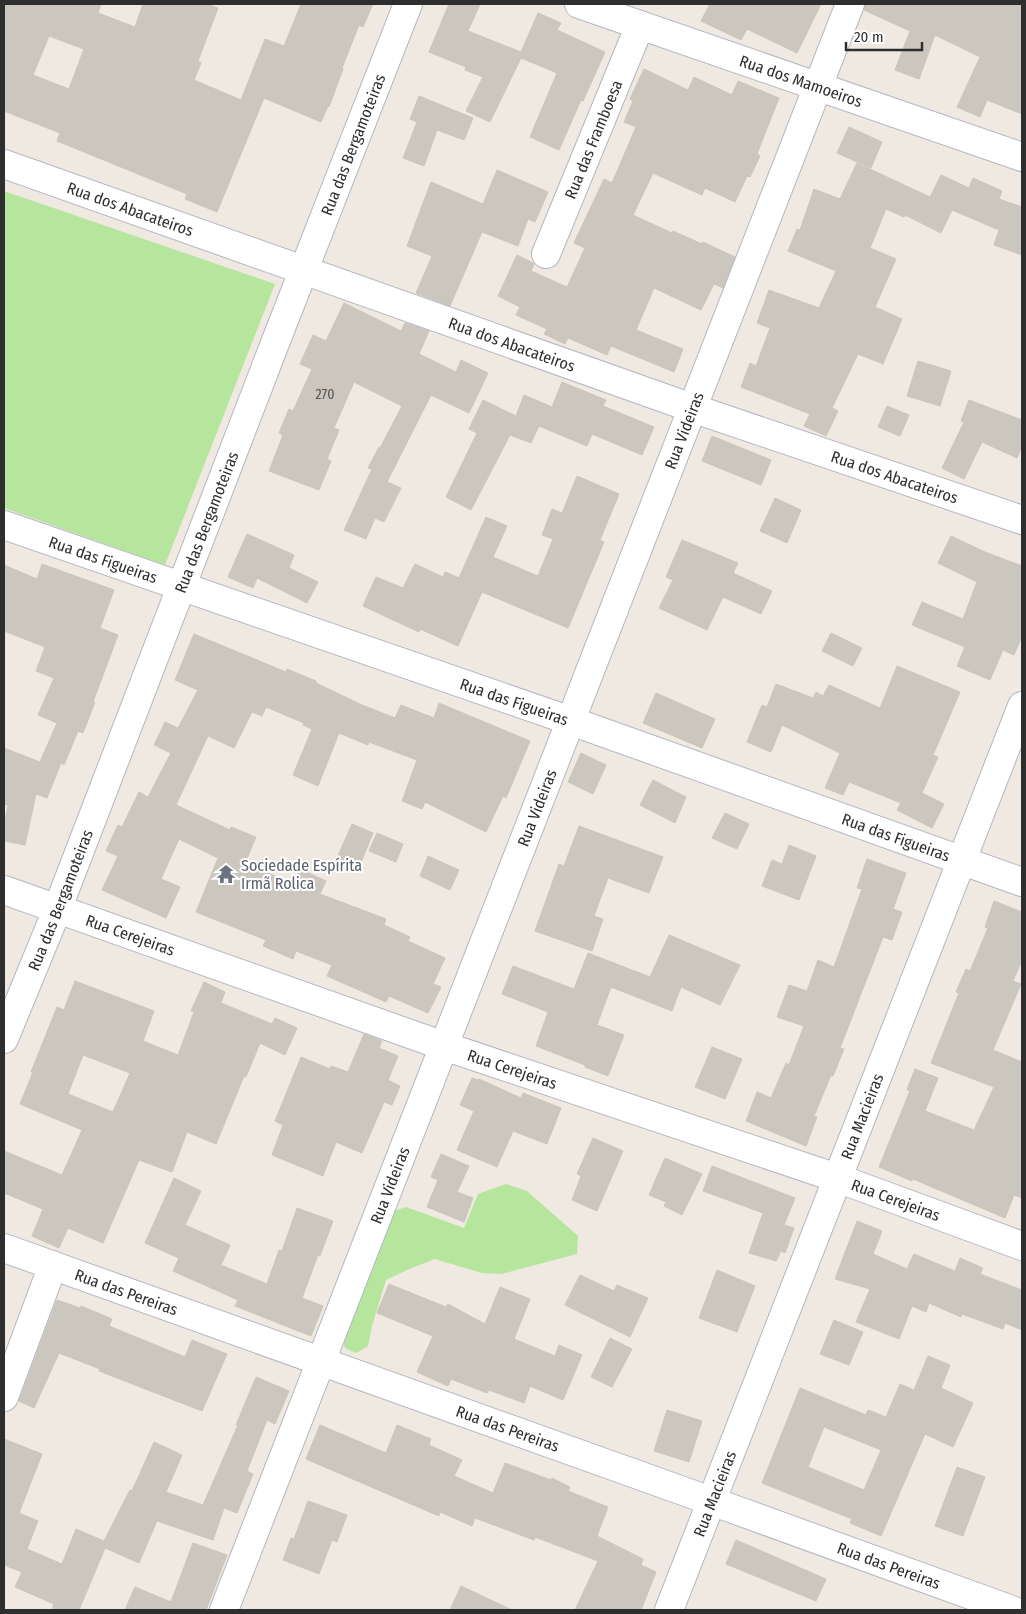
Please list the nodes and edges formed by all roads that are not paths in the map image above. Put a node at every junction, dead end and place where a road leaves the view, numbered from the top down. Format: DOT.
graph roads {
  1 [pos="408,4"];
  2 [pos="579,4"];
  3 [pos="850,4"];
  4 [pos="640,25"];
  5 [pos="817,86"];
  6 [pos="1022,157"];
  7 [pos="4,164"];
  8 [pos="546,254"];
  9 [pos="304,271"];
  10 [pos="692,408"];
  11 [pos="1022,520"];
  12 [pos="4,525"];
  13 [pos="182,586"];
  14 [pos="1022,706"];
  15 [pos="571,721"];
  16 [pos="961,860"];
  17 [pos="1022,882"];
  18 [pos="4,890"];
  19 [pos="57,910"];
  20 [pos="4,1039"];
  21 [pos="444,1046"];
  22 [pos="838,1178"];
  23 [pos="1022,1246"];
  24 [pos="4,1248"];
  25 [pos="53,1265"];
  26 [pos="321,1361"];
  27 [pos="4,1397"];
  28 [pos="712,1501"];
  29 [pos="224,1610"];
  30 [pos="669,1610"];
  31 [pos="1012,1610"];
  1 -- 9 [label="street, Rua das Bergamoteiras"];
  2 -- 4 [label="street, Rua dos Mamoeiros"];
  3 -- 5 [label="street, Rua Videiras"];
  4 -- 5 [label="street, Rua dos Mamoeiros"];
  4 -- 8 [label="street, Rua das Framboesa"];
  5 -- 6 [label="street, Rua dos Mamoeiros"];
  5 -- 10 [label="street, Rua Videiras"];
  7 -- 9 [label="street, Rua dos Abacateiros"];
  9 -- 10 [label="street, Rua dos Abacateiros"];
  9 -- 13 [label="street, Rua das Bergamoteiras"];
  10 -- 11 [label="street, Rua dos Abacateiros"];
  10 -- 15 [label="street, Rua Videiras"];
  12 -- 13 [label="street, Rua das Figueiras"];
  13 -- 15 [label="street, Rua das Figueiras"];
  13 -- 19 [label="street, Rua das Bergamoteiras"];
  14 -- 16 [label="street, Rua Macieiras"];
  15 -- 16 [label="street, Rua das Figueiras"];
  15 -- 21 [label="street, Rua Videiras"];
  16 -- 17 [label="street, Rua das Figueiras"];
  16 -- 22 [label="street, Rua Macieiras"];
  18 -- 19 [label="street, Rua Cerejeiras"];
  19 -- 20 [label="street, Rua das Bergamoteiras"];
  19 -- 21 [label="street, Rua Cerejeiras"];
  21 -- 22 [label="street, Rua Cerejeiras"];
  21 -- 26 [label="street, Rua Videiras"];
  22 -- 23 [label="street, Rua Cerejeiras"];
  22 -- 28 [label="street, Rua Macieiras"];
  24 -- 25 [label="street, Rua das Pereiras"];
  25 -- 26 [label="street, Rua das Pereiras"];
  25 -- 27 [label="street"];
  26 -- 28 [label="street, Rua das Pereiras"];
  26 -- 29 [label="street, Rua Videiras"];
  28 -- 30 [label="street, Rua Macieiras"];
  28 -- 31 [label="street, Rua das Pereiras"];
}
